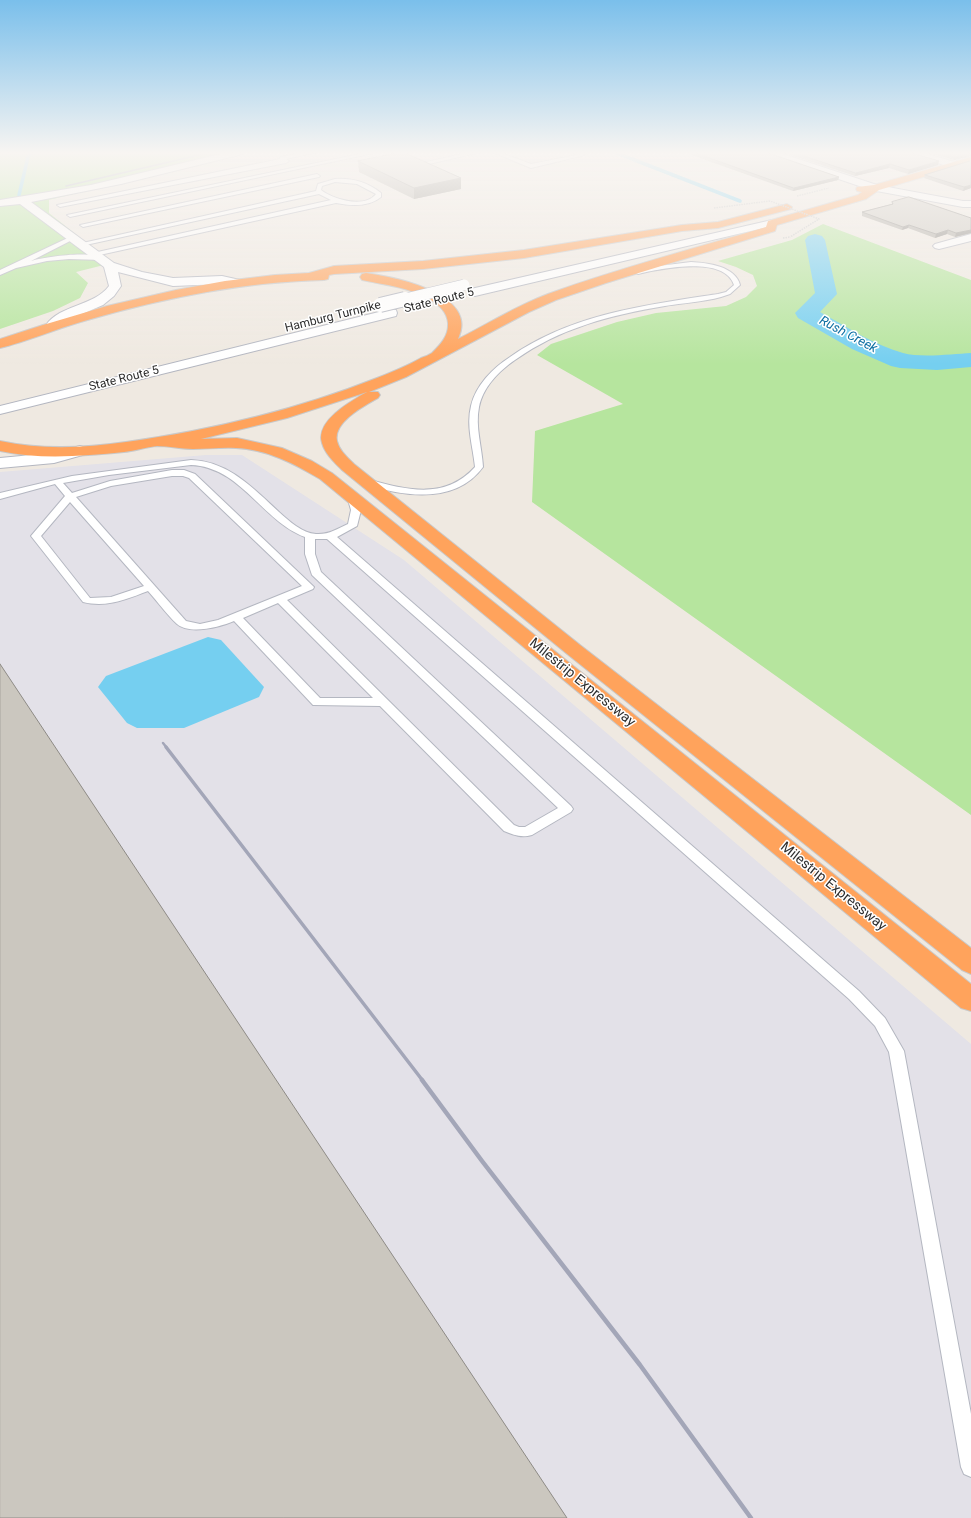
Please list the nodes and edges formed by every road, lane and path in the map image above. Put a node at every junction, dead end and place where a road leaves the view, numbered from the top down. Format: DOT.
graph roads {
  1 [pos="772,222"];
  2 [pos="52,223"];
  3 [pos="93,223"];
  4 [pos="166,223"];
  5 [pos="249,223"];
  6 [pos="726,223"];
  7 [pos="768,223"];
  8 [pos="812,223"];
  9 [pos="83,225"];
  10 [pos="718,225"];
  11 [pos="790,236"];
  12 [pos="971,237"];
  13 [pos="76,241"];
  14 [pos="939,246"];
  15 [pos="102,260"];
  16 [pos="16,266"];
  17 [pos="0,273"];
  18 [pos="310,276"];
  19 [pos="602,280"];
  20 [pos="236,283"];
  21 [pos="386,309"];
  22 [pos="53,325"];
  23 [pos="0,344"];
  24 [pos="433,358"];
  25 [pos="388,380"];
  26 [pos="12,399"];
  27 [pos="0,410"];
  28 [pos="160,442"];
  29 [pos="0,446"];
  30 [pos="80,451"];
  31 [pos="0,463"];
  32 [pos="57,481"];
  33 [pos="357,488"];
  34 [pos="0,496"];
  35 [pos="70,496"];
  36 [pos="310,536"];
  37 [pos="331,537"];
  38 [pos="316,573"];
  39 [pos="300,579"];
  40 [pos="150,587"];
  41 [pos="280,599"];
  42 [pos="236,617"];
  43 [pos="383,702"];
  44 [pos="971,963"];
  45 [pos="971,1000"];
  46 [pos="971,1467"];
  1 -- 19 [label="highway"];
  2 -- 13 [label="main road"];
  3 -- 9 [label="lane"];
  4 -- 13 [label="lane"];
  5 -- 15 [label="lane"];
  6 -- 10 [label="highway, Hamburg Turnpike"];
  7 -- 21 [label="main road, State Route 5"];
  8 -- 11 [label="path, bridge"];
  10 -- 18 [label="highway"];
  10 -- 21 [label="main road, Hamburg Turnpike, bridge"];
  12 -- 14 [label="main road"];
  13 -- 15 [label="main road"];
  13 -- 16 [label="lane"];
  15 -- 16 [label="lane"];
  15 -- 20 [label="main road"];
  15 -- 22 [label="main road"];
  16 -- 17 [label="lane"];
  18 -- 20 [label="highway"];
  18 -- 24 [label="highway"];
  19 -- 24 [label="highway"];
  19 -- 33 [label="lane"];
  20 -- 22 [label="highway"];
  21 -- 26 [label="main road, State Route 5"];
  22 -- 23 [label="highway"];
  24 -- 25 [label="highway"];
  25 -- 28 [label="highway"];
  25 -- 33 [label="highway, Milestrip Expressway"];
  26 -- 27 [label="main road, State Route 5"];
  28 -- 30 [label="highway"];
  28 -- 33 [label="highway, Milestrip Expressway"];
  29 -- 30 [label="highway"];
  30 -- 31 [label="main road"];
  32 -- 34 [label="lane"];
  32 -- 35 [label="lane"];
  32 -- 36 [label="lane"];
  33 -- 37 [label="lane"];
  33 -- 44 [label="highway, Milestrip Expressway"];
  33 -- 45 [label="highway, Milestrip Expressway"];
  35 -- 39 [label="lane"];
  35 -- 40 [label="lane"];
  35 -- 40 [label="lane"];
  36 -- 37 [label="lane"];
  36 -- 38 [label="lane"];
  37 -- 46 [label="lane"];
  38 -- 39 [label="lane"];
  38 -- 43 [label="lane"];
  39 -- 41 [label="lane"];
  40 -- 42 [label="lane"];
  41 -- 42 [label="lane"];
  41 -- 43 [label="lane"];
  42 -- 43 [label="lane"];
}
